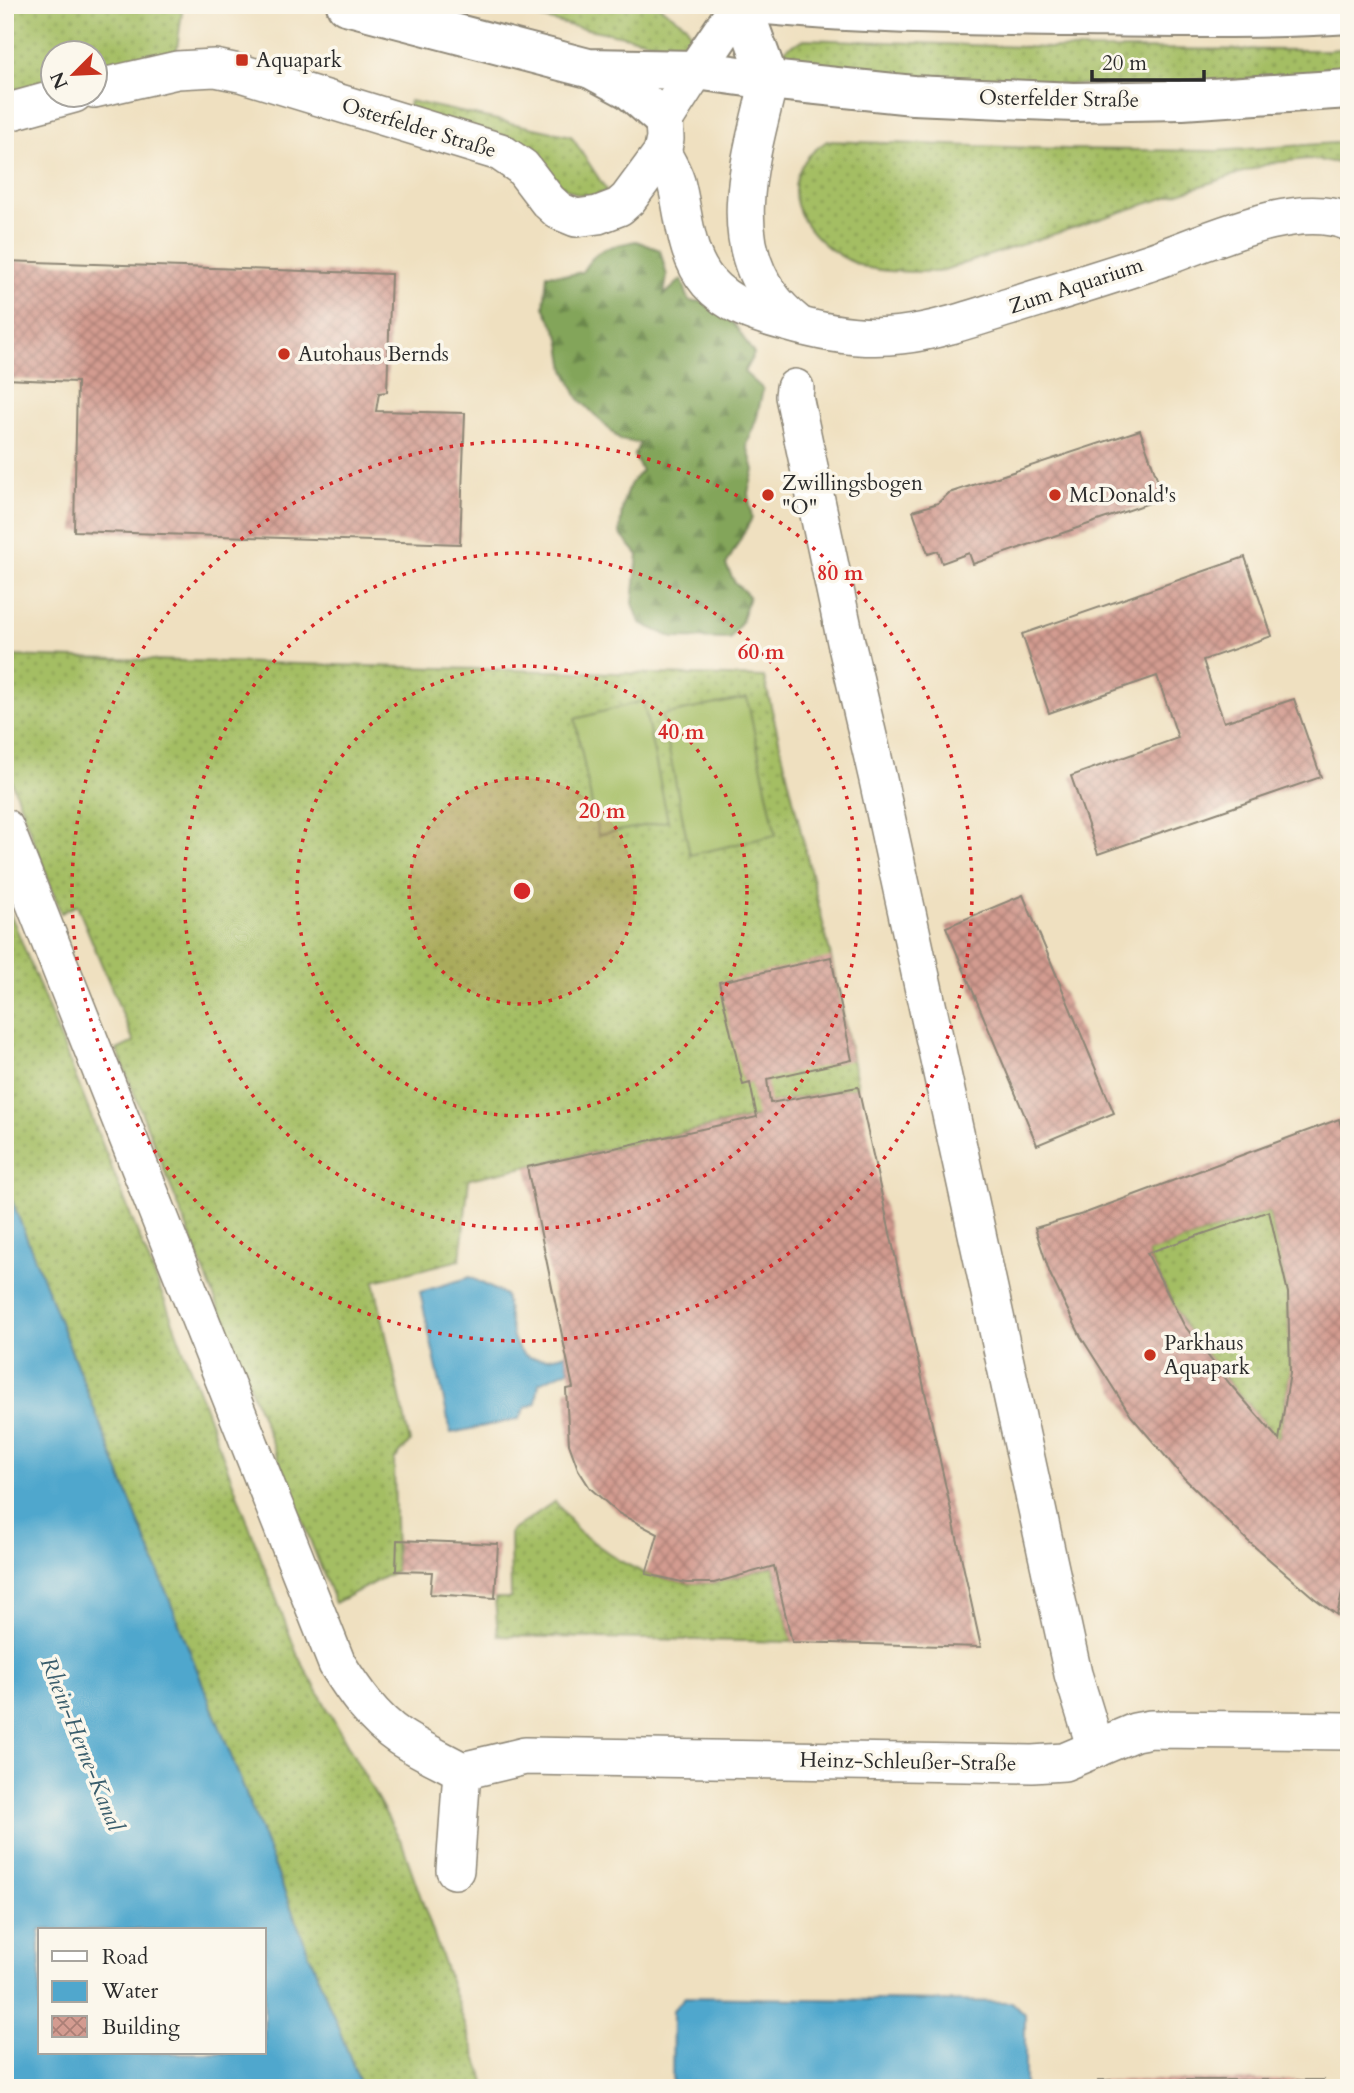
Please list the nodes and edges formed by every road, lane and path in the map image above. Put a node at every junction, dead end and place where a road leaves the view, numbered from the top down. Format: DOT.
graph roads {
  1 [pos="346,5"];
  2 [pos="741,5"];
  3 [pos="767,5"];
  4 [pos="1349,14"];
  5 [pos="588,68"];
  6 [pos="696,70"];
  7 [pos="769,80"];
  8 [pos="108,86"];
  9 [pos="1349,89"];
  10 [pos="38,104"];
  11 [pos="5,113"];
  12 [pos="663,137"];
  13 [pos="1349,222"];
  14 [pos="799,326"];
  15 [pos="795,388"];
  16 [pos="5,828"];
  17 [pos="1349,1731"];
  18 [pos="1096,1749"];
  19 [pos="462,1771"];
  20 [pos="455,1870"];
  1 -- 5 [label="main road, Osterfelder Straße"];
  2 -- 6 [label="main road"];
  2 -- 7 [label="main road"];
  3 -- 4 [label="main road"];
  5 -- 6 [label="main road, Osterfelder Straße"];
  5 -- 12 [label="main road"];
  6 -- 7 [label="main road, Osterfelder Straße"];
  6 -- 12 [label="street"];
  7 -- 9 [label="main road, Osterfelder Straße"];
  7 -- 14 [label="street"];
  8 -- 12 [label="street, Osterfelder Straße"];
  10 -- 11 [label="street"];
  12 -- 14 [label="street, Zum Aquarium"];
  13 -- 14 [label="street, Zum Aquarium"];
  15 -- 18 [label="street"];
  16 -- 19 [label="street"];
  17 -- 18 [label="street, Heinz-Schleußer-Straße"];
  18 -- 19 [label="street, Heinz-Schleußer-Straße"];
  19 -- 20 [label="street"];
}
